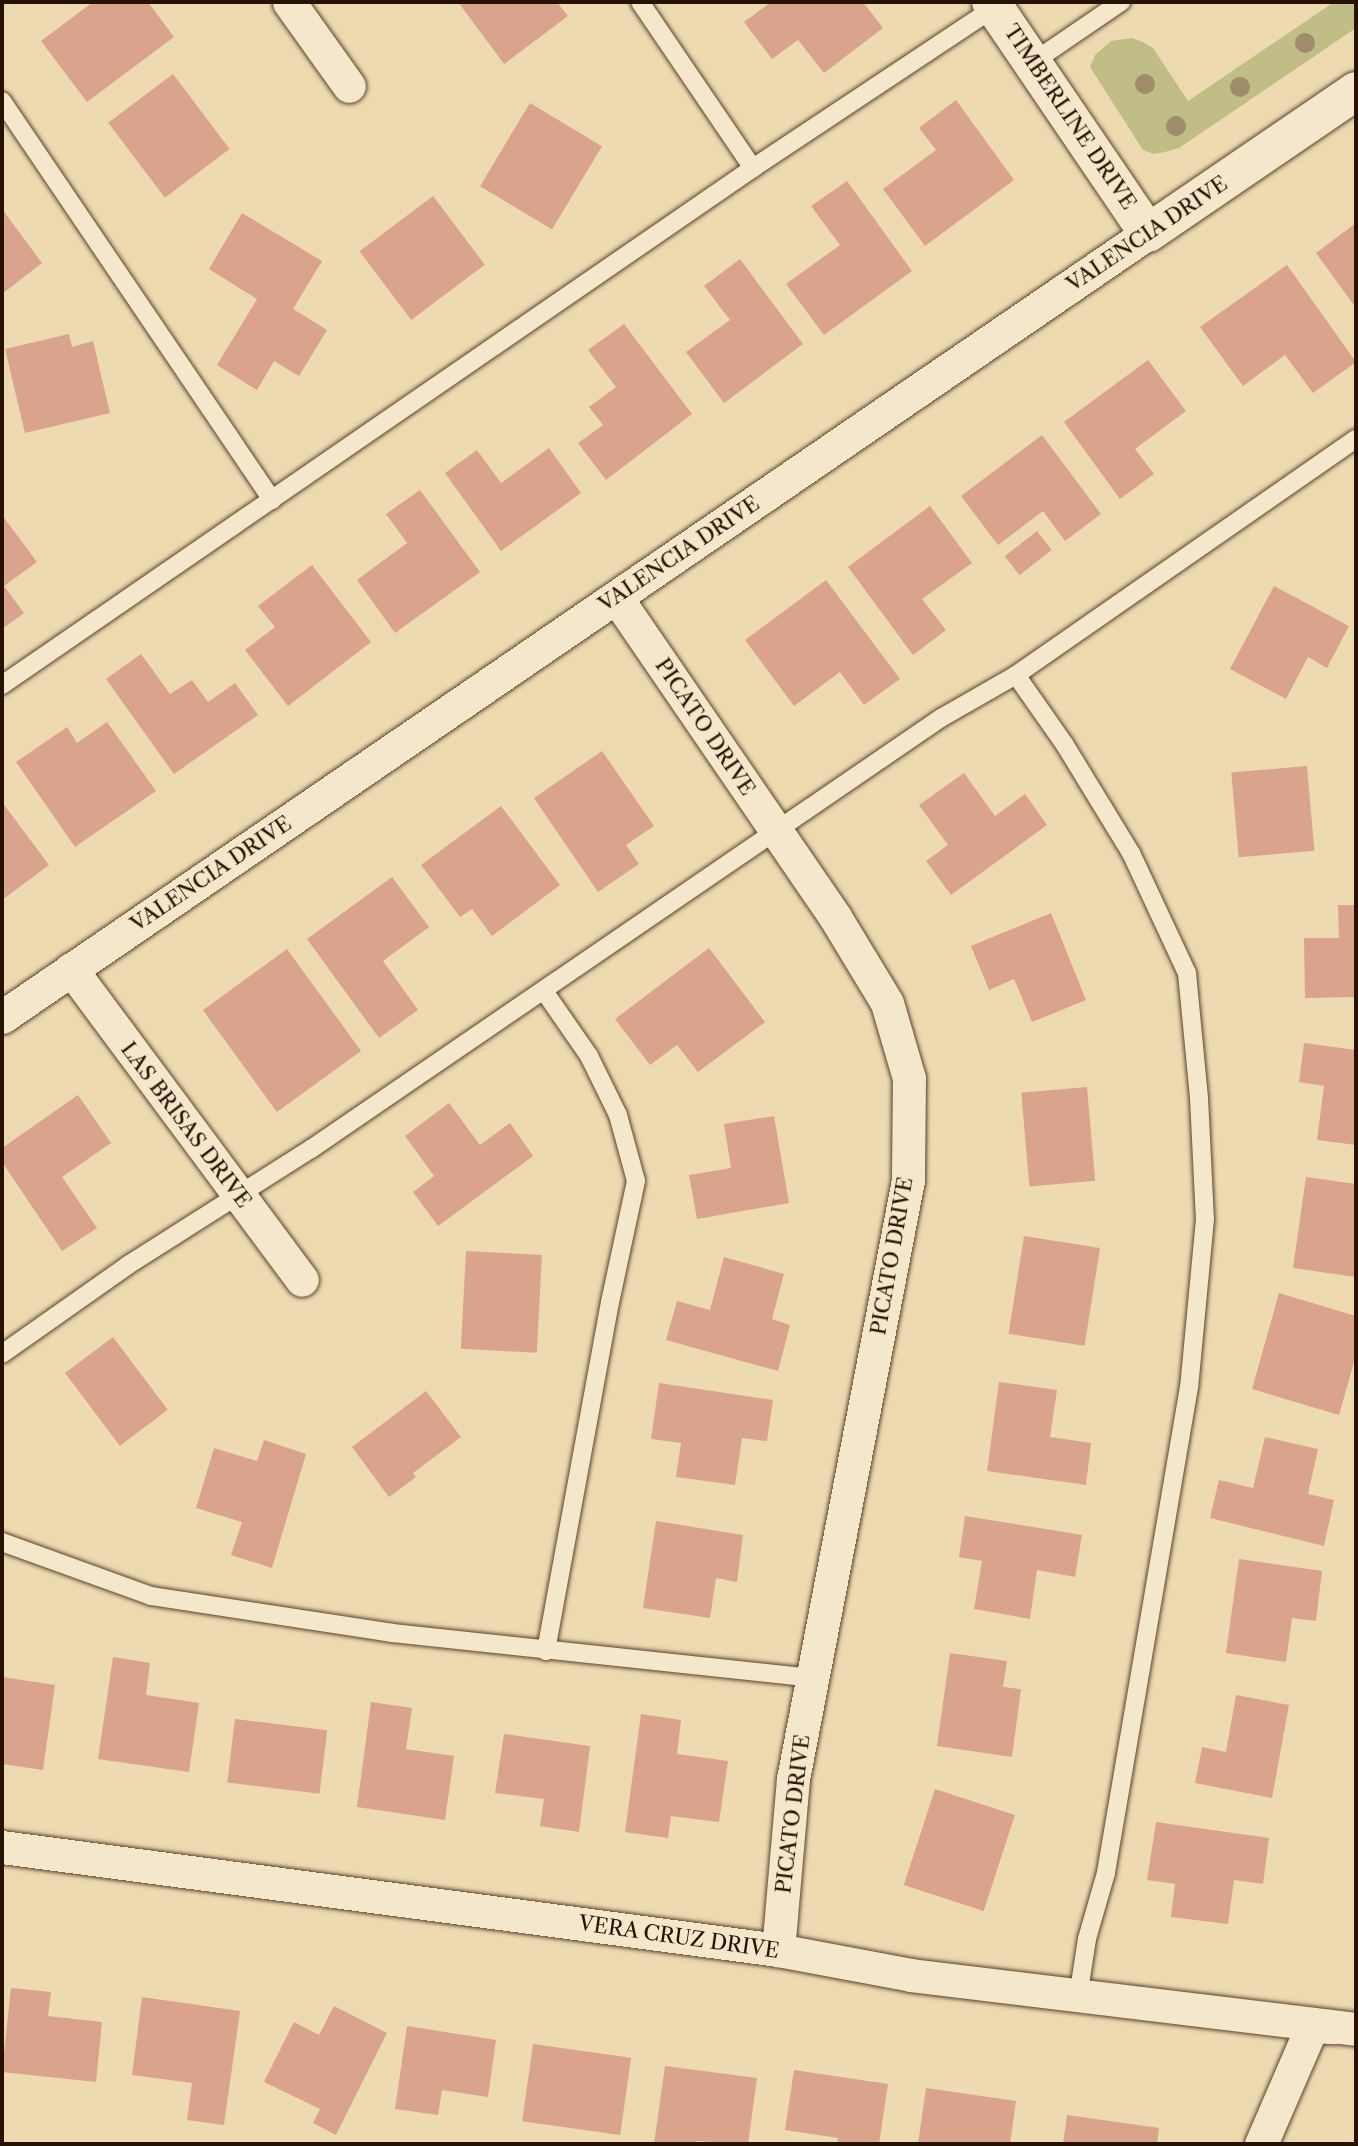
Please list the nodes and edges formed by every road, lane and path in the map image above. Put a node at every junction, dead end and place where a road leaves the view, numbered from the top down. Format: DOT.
graph roads {
  1 [pos="289,2"];
  2 [pos="640,2"];
  3 [pos="1121,2"];
  4 [pos="993,4"];
  5 [pos="1033,62"];
  6 [pos="349,86"];
  7 [pos="1356,91"];
  8 [pos="2,100"];
  9 [pos="753,168"];
  10 [pos="1148,233"];
  11 [pos="1356,439"];
  12 [pos="271,500"];
  13 [pos="616,597"];
  14 [pos="1016,675"];
  15 [pos="2,685"];
  16 [pos="776,831"];
  17 [pos="71,970"];
  18 [pos="544,991"];
  19 [pos="2,1017"];
  20 [pos="238,1194"];
  21 [pos="302,1280"];
  22 [pos="2,1354"];
  23 [pos="2,1542"];
  24 [pos="546,1651"];
  25 [pos="813,1678"];
  26 [pos="2,1847"];
  27 [pos="778,1950"];
  28 [pos="1077,1997"];
  29 [pos="1356,2029"];
  30 [pos="1261,2144"];
  1 -- 6 [label="street"];
  2 -- 9 [label="lane"];
  3 -- 5 [label="lane"];
  4 -- 5 [label="street, TIMBERLINE DRIVE"];
  4 -- 9 [label="lane"];
  5 -- 10 [label="street, TIMBERLINE DRIVE"];
  7 -- 10 [label="street, VALENCIA DRIVE"];
  8 -- 12 [label="lane"];
  9 -- 12 [label="lane"];
  10 -- 13 [label="street, VALENCIA DRIVE"];
  11 -- 14 [label="lane"];
  12 -- 15 [label="lane"];
  13 -- 16 [label="street, PICATO DRIVE"];
  13 -- 17 [label="street, VALENCIA DRIVE"];
  14 -- 16 [label="lane"];
  14 -- 28 [label="lane"];
  16 -- 18 [label="lane"];
  16 -- 25 [label="street, PICATO DRIVE"];
  17 -- 19 [label="street, VALENCIA DRIVE"];
  17 -- 20 [label="street, LAS BRISAS DRIVE"];
  18 -- 20 [label="lane"];
  18 -- 24 [label="lane"];
  20 -- 21 [label="street, LAS BRISAS DRIVE"];
  20 -- 22 [label="lane"];
  23 -- 24 [label="lane"];
  24 -- 25 [label="lane"];
  25 -- 27 [label="street, PICATO DRIVE"];
  26 -- 27 [label="street, VERA CRUZ DRIVE"];
  27 -- 28 [label="street, VERA CRUZ DRIVE"];
  28 -- 29 [label="street, VERA CRUZ DRIVE"];
  29 -- 30 [label="street"];
}
